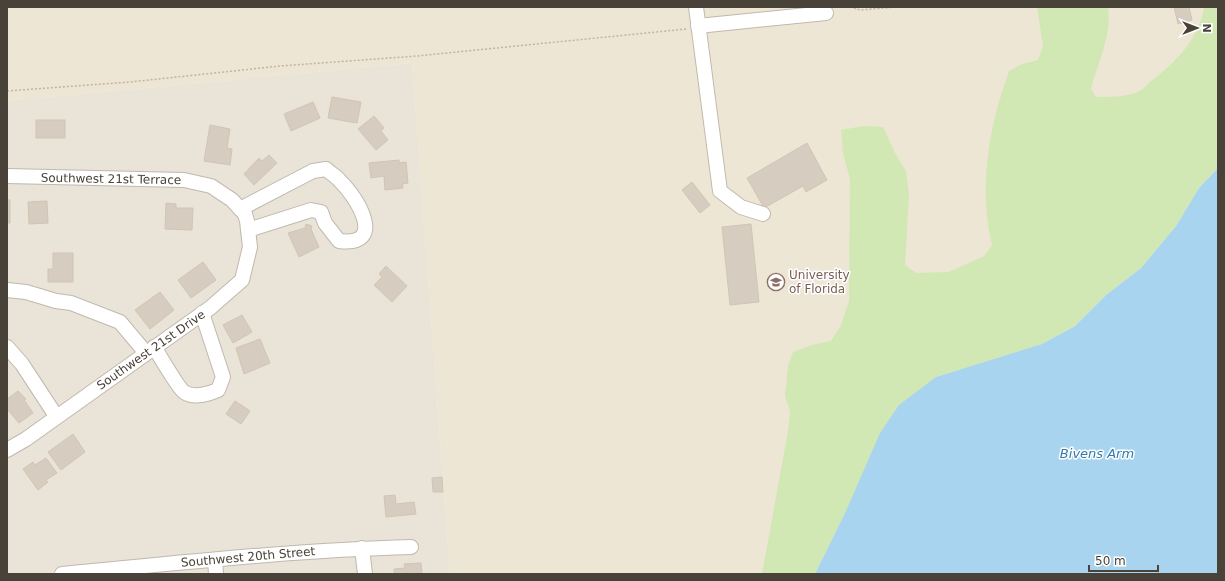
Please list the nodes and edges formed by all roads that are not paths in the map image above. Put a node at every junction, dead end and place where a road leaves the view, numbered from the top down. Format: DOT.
graph roads {
  1 [pos="696,7"];
  2 [pos="826,13"];
  3 [pos="698,28"];
  4 [pos="7,176"];
  5 [pos="763,214"];
  6 [pos="245,220"];
  7 [pos="7,290"];
  8 [pos="202,313"];
  9 [pos="7,347"];
  10 [pos="150,350"];
  11 [pos="56,416"];
  12 [pos="7,450"];
  13 [pos="412,547"];
  14 [pos="362,548"];
  15 [pos="215,560"];
  16 [pos="62,574"];
  17 [pos="216,574"];
  18 [pos="365,574"];
  1 -- 3 [label="street"];
  2 -- 3 [label="street"];
  3 -- 5 [label="street"];
  4 -- 6 [label="street, Southwest 21st Terrace"];
  6 -- 6 [label="street"];
  6 -- 8 [label="street, Southwest 21st Drive"];
  7 -- 10 [label="street"];
  8 -- 10 [label="street, Southwest 21st Drive"];
  8 -- 10 [label="street"];
  9 -- 11 [label="street"];
  10 -- 11 [label="street, Southwest 21st Drive"];
  11 -- 12 [label="street, Southwest 21st Drive"];
  13 -- 14 [label="street, Southwest 20th Street"];
  14 -- 15 [label="street, Southwest 20th Street"];
  14 -- 18 [label="street"];
  15 -- 16 [label="street, Southwest 20th Street"];
  15 -- 17 [label="street"];
}
